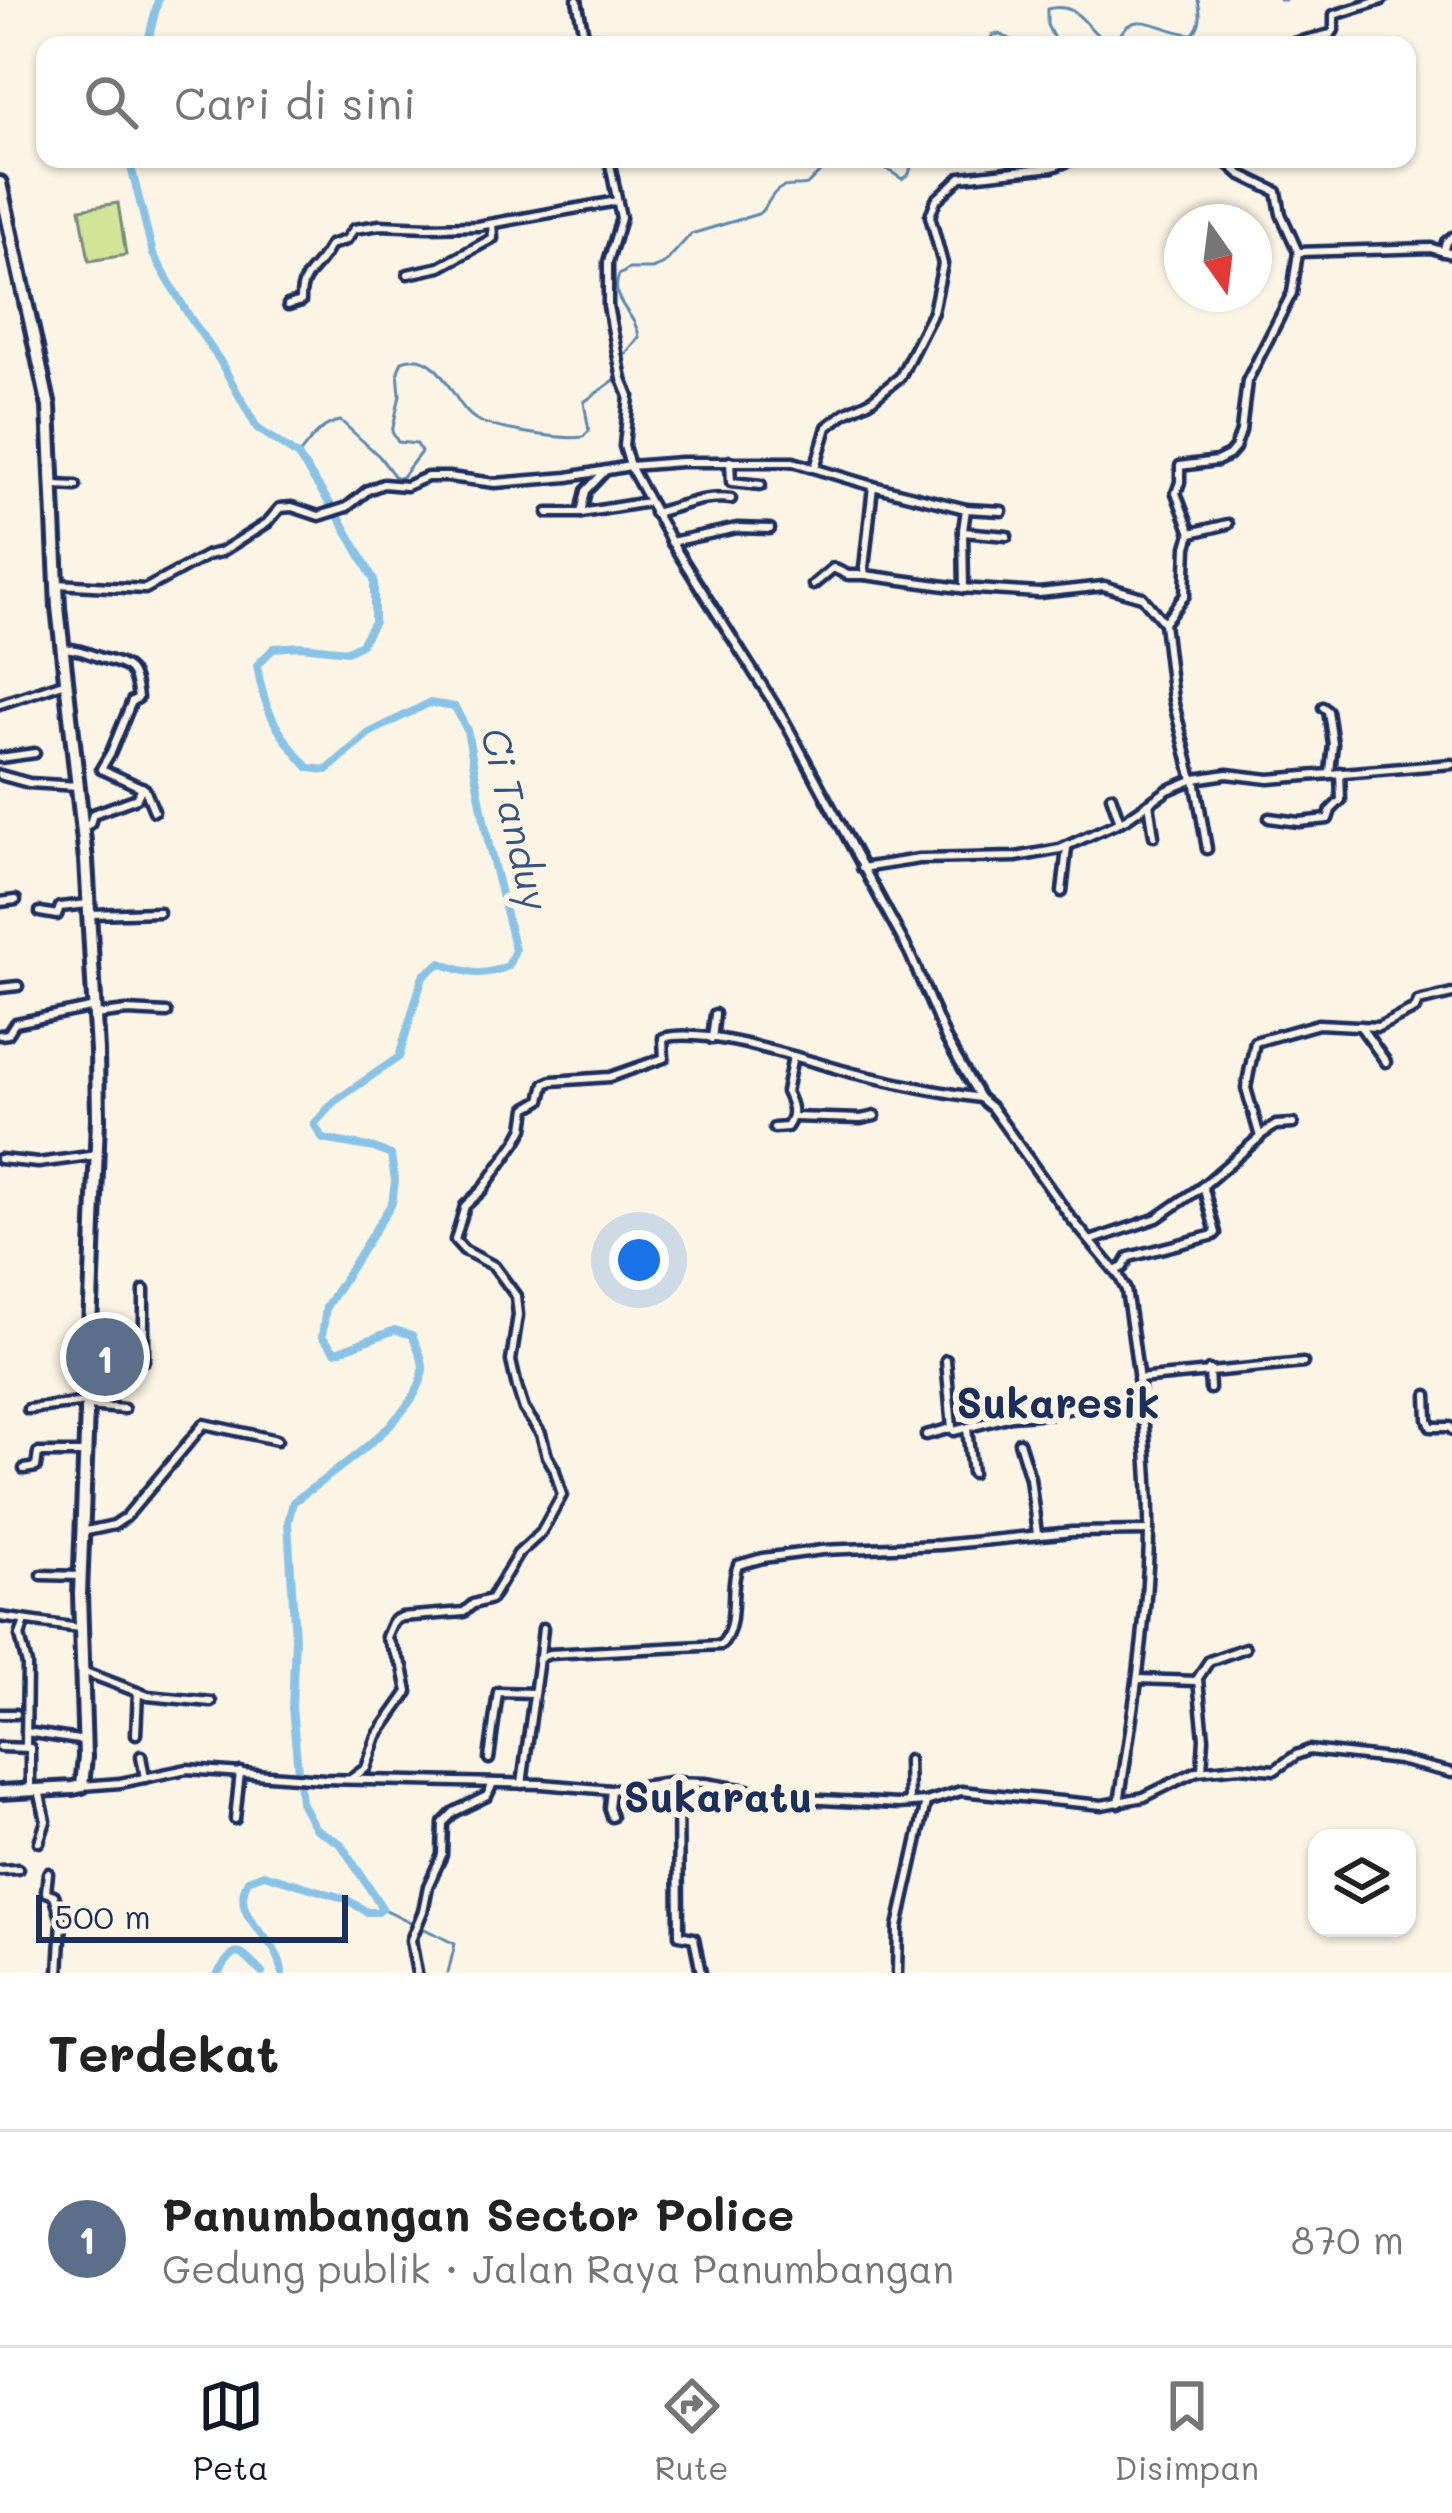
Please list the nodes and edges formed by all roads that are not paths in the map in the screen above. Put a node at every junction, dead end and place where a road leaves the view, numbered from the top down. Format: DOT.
graph roads {
  1 [pos="578,0"];
  2 [pos="1382,0"];
  3 [pos="584,36"];
  4 [pos="1322,36"];
  5 [pos="611,168"];
  6 [pos="1044,168"];
  7 [pos="1233,168"];
  8 [pos="0,183"];
  9 [pos="617,201"];
  10 [pos="5,220"];
  11 [pos="492,224"];
  12 [pos="1452,237"];
  13 [pos="1298,252"];
  14 [pos="1441,254"];
  15 [pos="408,274"];
  16 [pos="288,305"];
  17 [pos="730,461"];
  18 [pos="630,466"];
  19 [pos="815,468"];
  20 [pos="608,469"];
  21 [pos="52,484"];
  22 [pos="761,485"];
  23 [pos="76,486"];
  24 [pos="873,486"];
  25 [pos="731,499"];
  26 [pos="648,502"];
  27 [pos="966,509"];
  28 [pos="1002,511"];
  29 [pos="548,513"];
  30 [pos="581,513"];
  31 [pos="654,513"];
  32 [pos="1228,524"];
  33 [pos="770,529"];
  34 [pos="963,532"];
  35 [pos="1191,533"];
  36 [pos="1007,536"];
  37 [pos="671,542"];
  38 [pos="865,575"];
  39 [pos="57,584"];
  40 [pos="814,585"];
  41 [pos="964,589"];
  42 [pos="1164,623"];
  43 [pos="62,648"];
  44 [pos="66,682"];
  45 [pos="0,704"];
  46 [pos="1323,707"];
  47 [pos="34,753"];
  48 [pos="0,758"];
  49 [pos="1452,764"];
  50 [pos="1340,772"];
  51 [pos="1330,773"];
  52 [pos="0,775"];
  53 [pos="1194,779"];
  54 [pos="78,786"];
  55 [pos="143,788"];
  56 [pos="1111,796"];
  57 [pos="1149,802"];
  58 [pos="154,811"];
  59 [pos="1269,818"];
  60 [pos="1120,823"];
  61 [pos="82,826"];
  62 [pos="1154,836"];
  63 [pos="1067,847"];
  64 [pos="1208,849"];
  65 [pos="862,868"];
  66 [pos="1062,892"];
  67 [pos="16,900"];
  68 [pos="0,902"];
  69 [pos="88,909"];
  70 [pos="40,912"];
  71 [pos="159,912"];
  72 [pos="18,986"];
  73 [pos="0,988"];
  74 [pos="1452,994"];
  75 [pos="95,1011"];
  76 [pos="166,1013"];
  77 [pos="715,1014"];
  78 [pos="1360,1026"];
  79 [pos="0,1035"];
  80 [pos="712,1039"];
  81 [pos="793,1056"];
  82 [pos="1385,1062"];
  83 [pos="980,1098"];
  84 [pos="875,1116"];
  85 [pos="792,1117"];
  86 [pos="1293,1124"];
  87 [pos="774,1128"];
  88 [pos="1261,1135"];
  89 [pos="97,1155"];
  90 [pos="0,1159"];
  91 [pos="1203,1186"];
  92 [pos="1090,1241"];
  93 [pos="1115,1270"];
  94 [pos="144,1290"];
  95 [pos="946,1360"];
  96 [pos="1303,1363"];
  97 [pos="89,1366"];
  98 [pos="1209,1370"];
  99 [pos="1138,1378"];
  100 [pos="1210,1389"];
  101 [pos="1427,1395"];
  102 [pos="1139,1396"];
  103 [pos="87,1404"];
  104 [pos="28,1409"];
  105 [pos="124,1409"];
  106 [pos="952,1428"];
  107 [pos="967,1429"];
  108 [pos="1452,1430"];
  109 [pos="926,1435"];
  110 [pos="277,1440"];
  111 [pos="1018,1442"];
  112 [pos="85,1453"];
  113 [pos="23,1469"];
  114 [pos="972,1473"];
  115 [pos="1149,1531"];
  116 [pos="82,1532"];
  117 [pos="1037,1534"];
  118 [pos="42,1575"];
  119 [pos="80,1576"];
  120 [pos="0,1617"];
  121 [pos="26,1621"];
  122 [pos="79,1628"];
  123 [pos="543,1628"];
  124 [pos="1245,1648"];
  125 [pos="540,1657"];
  126 [pos="81,1672"];
  127 [pos="1138,1678"];
  128 [pos="1198,1680"];
  129 [pos="138,1692"];
  130 [pos="533,1693"];
  131 [pos="212,1702"];
  132 [pos="0,1714"];
  133 [pos="16,1714"];
  134 [pos="26,1732"];
  135 [pos="136,1734"];
  136 [pos="85,1741"];
  137 [pos="0,1747"];
  138 [pos="26,1747"];
  139 [pos="141,1756"];
  140 [pos="489,1759"];
  141 [pos="908,1760"];
  142 [pos="122,1766"];
  143 [pos="1202,1770"];
  144 [pos="240,1772"];
  145 [pos="1452,1773"];
  146 [pos="145,1778"];
  147 [pos="351,1779"];
  148 [pos="124,1782"];
  149 [pos="678,1782"];
  150 [pos="493,1783"];
  151 [pos="522,1784"];
  152 [pos="82,1786"];
  153 [pos="611,1790"];
  154 [pos="35,1791"];
  155 [pos="0,1792"];
  156 [pos="926,1802"];
  157 [pos="909,1803"];
  158 [pos="1119,1803"];
  159 [pos="612,1817"];
  160 [pos="235,1819"];
  161 [pos="39,1842"];
  162 [pos="17,1869"];
  163 [pos="0,1870"];
  164 [pos="48,1873"];
  165 [pos="59,1973"];
  166 [pos="417,1973"];
  167 [pos="701,1973"];
  168 [pos="897,1973"];
  1 -- 3 [label="street"];
  2 -- 4 [label="street"];
  5 -- 9 [label="street"];
  6 -- 19 [label="street"];
  7 -- 13 [label="street"];
  8 -- 10 [label="main road"];
  9 -- 11 [label="street"];
  9 -- 18 [label="street"];
  10 -- 21 [label="main road"];
  11 -- 15 [label="street"];
  11 -- 16 [label="street"];
  12 -- 14 [label="street"];
  13 -- 14 [label="street"];
  13 -- 35 [label="street"];
  17 -- 18 [label="street"];
  17 -- 19 [label="street"];
  17 -- 22 [label="street"];
  18 -- 20 [label="street"];
  18 -- 26 [label="street"];
  19 -- 24 [label="street"];
  20 -- 30 [label="street"];
  20 -- 39 [label="street"];
  21 -- 23 [label="street"];
  21 -- 39 [label="main road"];
  24 -- 27 [label="street"];
  24 -- 38 [label="street"];
  25 -- 31 [label="street"];
  26 -- 30 [label="street"];
  26 -- 31 [label="street"];
  27 -- 28 [label="street"];
  27 -- 34 [label="street"];
  29 -- 30 [label="street"];
  31 -- 37 [label="street"];
  32 -- 35 [label="street"];
  33 -- 37 [label="street"];
  34 -- 36 [label="street"];
  34 -- 41 [label="street"];
  35 -- 42 [label="street"];
  37 -- 65 [label="street"];
  38 -- 40 [label="street"];
  38 -- 41 [label="street"];
  39 -- 43 [label="main road"];
  41 -- 42 [label="street"];
  42 -- 53 [label="street"];
  43 -- 44 [label="main road"];
  43 -- 55 [label="street"];
  44 -- 45 [label="street"];
  44 -- 54 [label="main road"];
  46 -- 51 [label="street"];
  47 -- 48 [label="street"];
  49 -- 50 [label="street"];
  50 -- 51 [label="street"];
  50 -- 59 [label="street"];
  51 -- 53 [label="street"];
  52 -- 54 [label="street"];
  53 -- 57 [label="street"];
  53 -- 64 [label="street"];
  54 -- 61 [label="main road"];
  55 -- 58 [label="street"];
  55 -- 61 [label="street"];
  56 -- 60 [label="street"];
  57 -- 60 [label="street"];
  57 -- 62 [label="street"];
  60 -- 63 [label="street"];
  61 -- 69 [label="main road"];
  63 -- 65 [label="street"];
  63 -- 66 [label="street"];
  65 -- 83 [label="street"];
  67 -- 68 [label="street"];
  69 -- 70 [label="street"];
  69 -- 71 [label="street"];
  69 -- 75 [label="main road"];
  72 -- 73 [label="street"];
  74 -- 78 [label="street"];
  75 -- 76 [label="street"];
  75 -- 79 [label="street"];
  75 -- 89 [label="main road"];
  77 -- 80 [label="street"];
  78 -- 82 [label="street"];
  78 -- 88 [label="street"];
  80 -- 81 [label="street"];
  80 -- 147 [label="street"];
  81 -- 83 [label="street"];
  81 -- 85 [label="street"];
  83 -- 92 [label="street"];
  84 -- 85 [label="street"];
  85 -- 87 [label="street"];
  86 -- 88 [label="street"];
  88 -- 91 [label="street"];
  89 -- 90 [label="street"];
  89 -- 97 [label="main road"];
  91 -- 92 [label="street"];
  91 -- 93 [label="street"];
  92 -- 93 [label="street"];
  93 -- 99 [label="street"];
  94 -- 97 [label="street"];
  95 -- 106 [label="street"];
  96 -- 98 [label="street"];
  97 -- 103 [label="main road"];
  98 -- 99 [label="street"];
  98 -- 100 [label="street"];
  99 -- 102 [label="street"];
  101 -- 108 [label="street"];
  102 -- 107 [label="street"];
  102 -- 115 [label="street"];
  103 -- 104 [label="street"];
  103 -- 105 [label="street"];
  103 -- 112 [label="main road"];
  106 -- 107 [label="street"];
  106 -- 109 [label="street"];
  107 -- 114 [label="street"];
  110 -- 116 [label="street"];
  111 -- 117 [label="street"];
  112 -- 113 [label="street"];
  112 -- 116 [label="main road"];
  115 -- 117 [label="street"];
  115 -- 127 [label="street"];
  116 -- 119 [label="main road"];
  117 -- 125 [label="street"];
  118 -- 119 [label="street"];
  119 -- 122 [label="main road"];
  120 -- 121 [label="street"];
  121 -- 122 [label="street"];
  121 -- 134 [label="street"];
  122 -- 126 [label="main road"];
  123 -- 125 [label="street"];
  124 -- 128 [label="street"];
  125 -- 130 [label="street"];
  126 -- 129 [label="street"];
  126 -- 136 [label="main road"];
  127 -- 128 [label="street"];
  127 -- 158 [label="street"];
  128 -- 143 [label="street"];
  129 -- 131 [label="street"];
  129 -- 135 [label="street"];
  130 -- 140 [label="street"];
  130 -- 151 [label="street"];
  132 -- 133 [label="street"];
  134 -- 136 [label="street"];
  134 -- 138 [label="street"];
  136 -- 152 [label="main road"];
  137 -- 138 [label="street"];
  138 -- 154 [label="street"];
  139 -- 146 [label="street"];
  141 -- 157 [label="street"];
  142 -- 148 [label="street"];
  143 -- 145 [label="street"];
  143 -- 158 [label="street"];
  144 -- 146 [label="street"];
  144 -- 147 [label="street"];
  144 -- 160 [label="street"];
  146 -- 148 [label="street"];
  147 -- 150 [label="street"];
  148 -- 152 [label="street"];
  149 -- 153 [label="street"];
  149 -- 157 [label="street"];
  149 -- 167 [label="street"];
  150 -- 151 [label="street"];
  150 -- 166 [label="street"];
  151 -- 153 [label="street"];
  152 -- 154 [label="main road"];
  153 -- 159 [label="street"];
  154 -- 155 [label="main road"];
  154 -- 161 [label="street"];
  156 -- 157 [label="street"];
  156 -- 158 [label="street"];
  156 -- 168 [label="street"];
  162 -- 163 [label="street"];
  164 -- 165 [label="street"];
}
